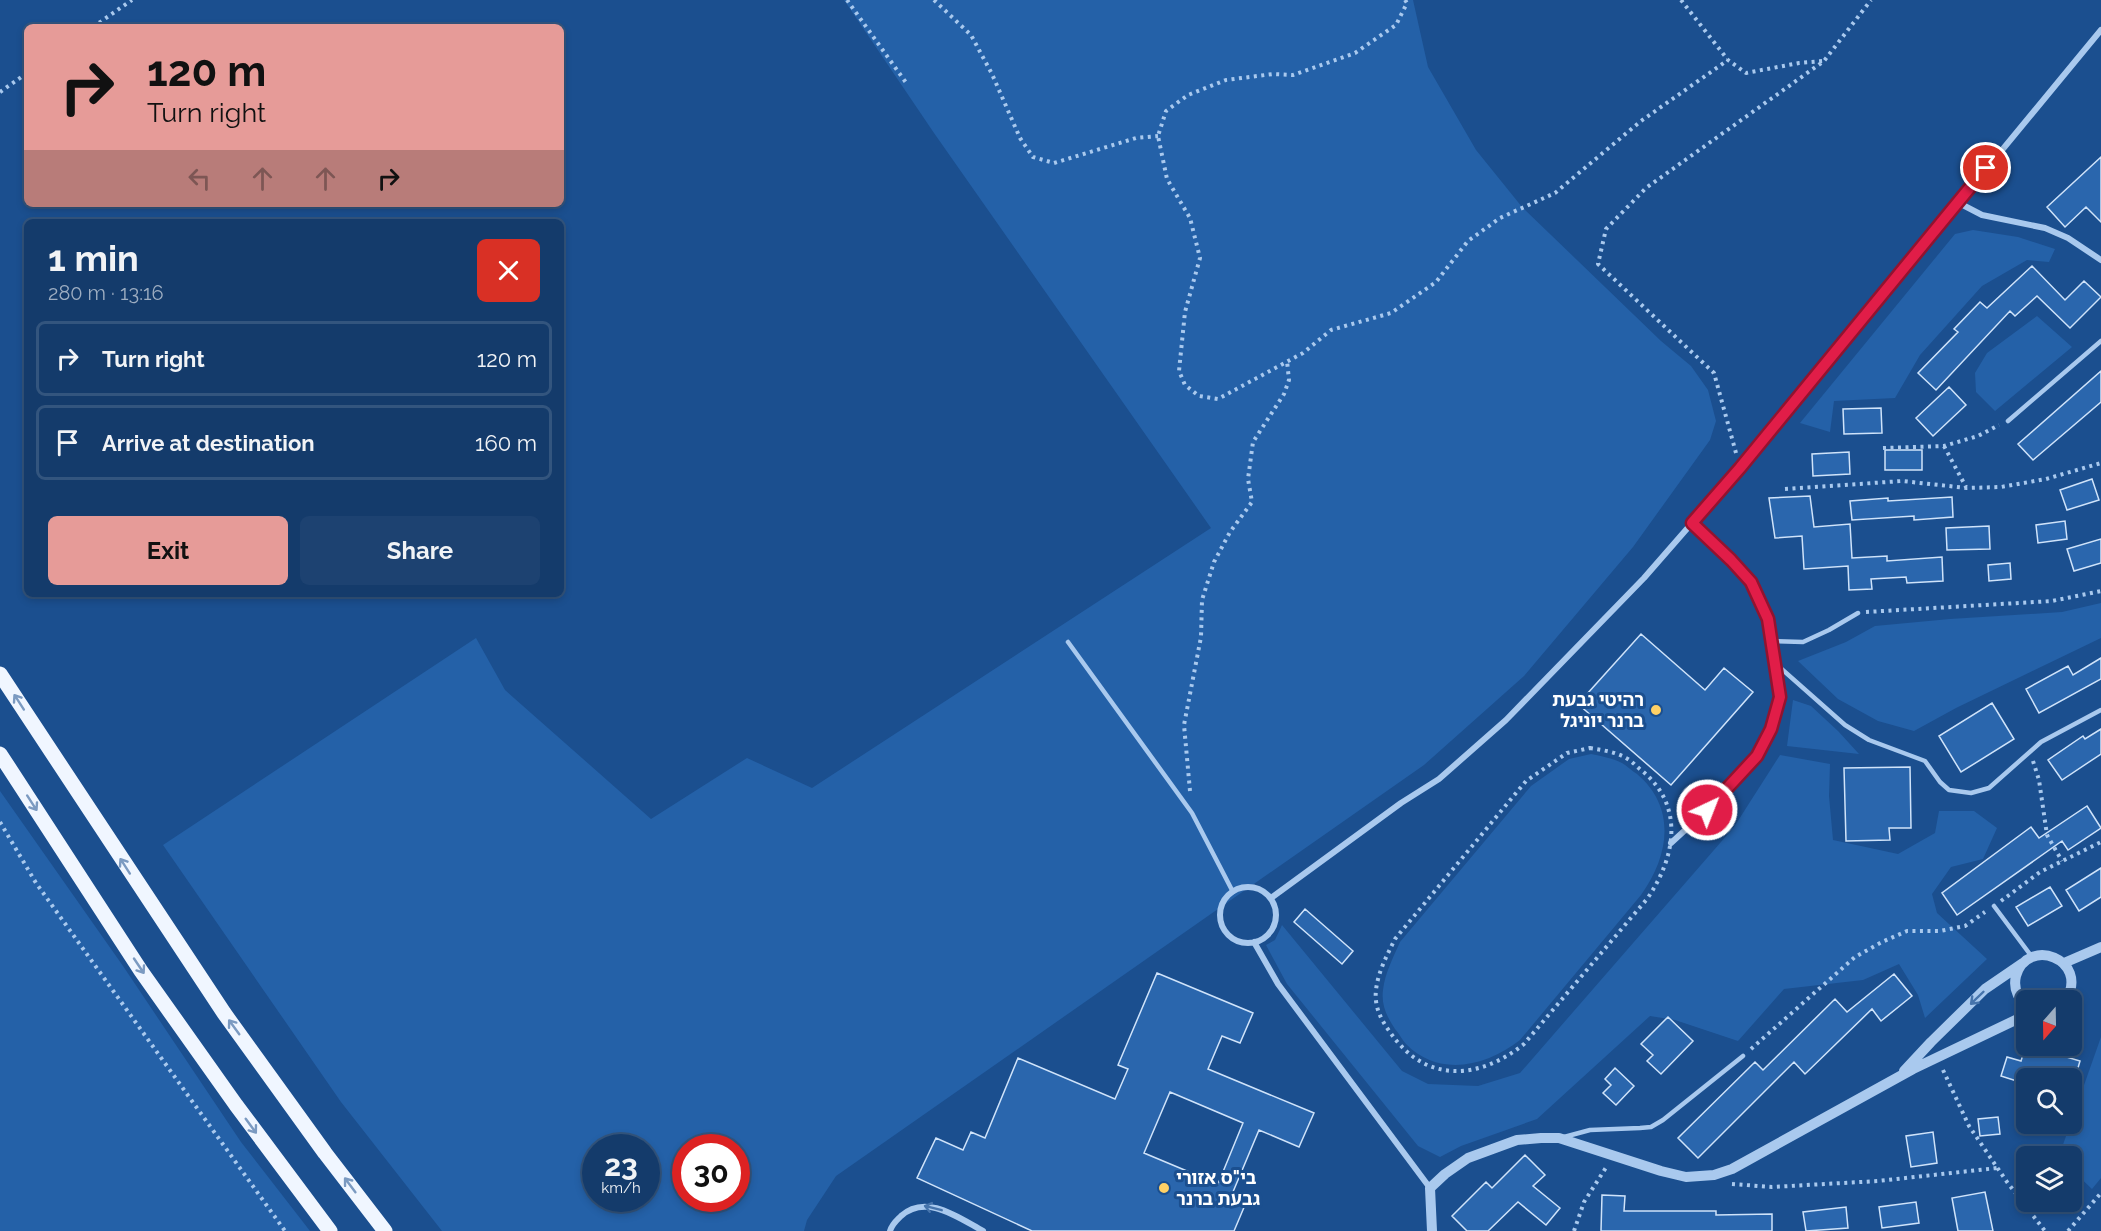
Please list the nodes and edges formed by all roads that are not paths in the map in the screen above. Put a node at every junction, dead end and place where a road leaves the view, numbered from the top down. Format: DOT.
graph roads {
  1 [pos="2101,30"];
  2 [pos="1957,202"];
  3 [pos="2101,260"];
  4 [pos="2101,341"];
  5 [pos="2008,421"];
  6 [pos="1692,523"];
  7 [pos="1858,613"];
  8 [pos="1772,641"];
  9 [pos="1068,642"];
  10 [pos="1775,663"];
  11 [pos="0,674"];
  12 [pos="2101,710"];
  13 [pos="0,754"];
  14 [pos="1671,843"];
  15 [pos="1233,892"];
  16 [pos="1271,898"];
  17 [pos="1994,906"];
  18 [pos="1254,942"];
  19 [pos="2101,947"];
  20 [pos="2028,960"];
  21 [pos="2064,963"];
  22 [pos="2071,990"];
  23 [pos="2016,992"];
  24 [pos="2016,1020"];
  25 [pos="1743,1056"];
  26 [pos="1900,1077"];
  27 [pos="1559,1138"];
  28 [pos="1430,1188"];
  29 [pos="330,1231"];
  30 [pos="385,1231"];
  31 [pos="890,1231"];
  32 [pos="983,1231"];
  33 [pos="1432,1231"];
  1 -- 2 [label="street"];
  2 -- 3 [label="street"];
  2 -- 6 [label="street"];
  4 -- 5 [label="lane"];
  6 -- 8 [label="street"];
  6 -- 16 [label="street"];
  7 -- 8 [label="lane"];
  8 -- 10 [label="street"];
  9 -- 15 [label="lane"];
  10 -- 12 [label="lane"];
  10 -- 14 [label="street"];
  30 -- 11 [label="main road, one-way"];
  13 -- 29 [label="main road, one-way"];
  15 -- 16 [label="street"];
  15 -- 18 [label="street"];
  16 -- 18 [label="street"];
  17 -- 20 [label="lane"];
  18 -- 28 [label="street"];
  19 -- 21 [label="street"];
  20 -- 21 [label="street"];
  20 -- 23 [label="street"];
  20 -- 26 [label="street, one-way"];
  21 -- 22 [label="street"];
  24 -- 26 [label="street"];
  25 -- 27 [label="lane"];
  26 -- 27 [label="street"];
  27 -- 28 [label="street"];
  28 -- 33 [label="street"];
  32 -- 31 [label="street, one-way"];
}
